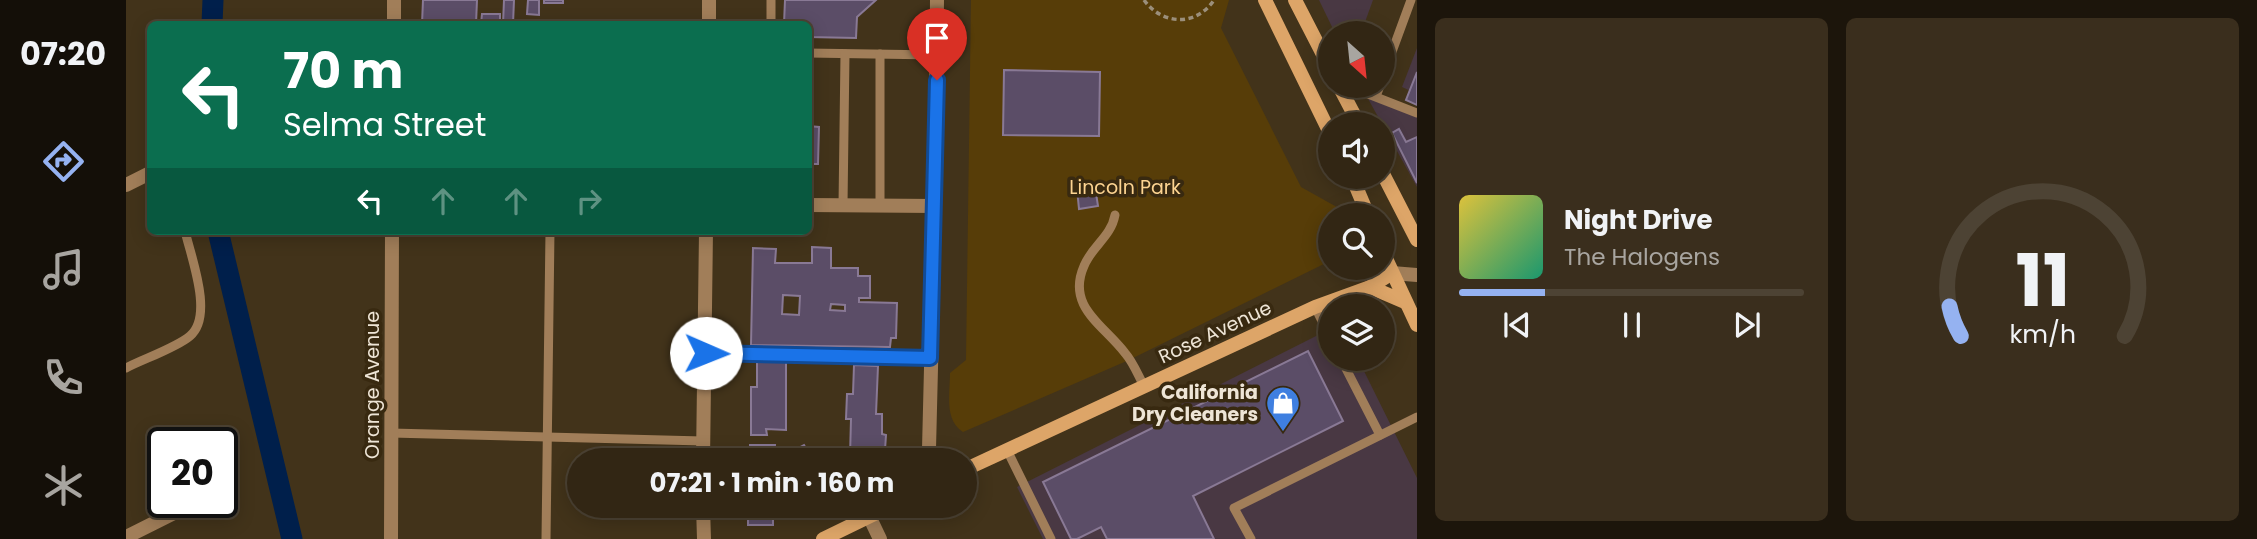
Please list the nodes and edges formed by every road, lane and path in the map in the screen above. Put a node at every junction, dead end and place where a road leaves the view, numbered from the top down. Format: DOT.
graph roads {
  1 [pos="394,0"];
  2 [pos="709,0"];
  3 [pos="771,0"];
  4 [pos="937,0"];
  5 [pos="1144,0"];
  6 [pos="1214,0"];
  7 [pos="1265,0"];
  8 [pos="1295,0"];
  9 [pos="1411,0"];
  10 [pos="394,21"];
  11 [pos="709,21"];
  12 [pos="771,21"];
  13 [pos="1395,44"];
  14 [pos="1318,45"];
  15 [pos="812,53"];
  16 [pos="845,54"];
  17 [pos="880,54"];
  18 [pos="937,55"];
  19 [pos="1381,98"];
  20 [pos="1320,112"];
  21 [pos="1417,113"];
  22 [pos="147,174"];
  23 [pos="126,185"];
  24 [pos="1391,189"];
  25 [pos="812,205"];
  26 [pos="843,205"];
  27 [pos="880,205"];
  28 [pos="935,206"];
  29 [pos="1115,215"];
  30 [pos="186,235"];
  31 [pos="393,235"];
  32 [pos="550,235"];
  33 [pos="706,235"];
  34 [pos="1417,240"];
  35 [pos="1395,273"];
  36 [pos="1417,275"];
  37 [pos="1395,278"];
  38 [pos="1381,280"];
  39 [pos="1370,287"];
  40 [pos="1411,303"];
  41 [pos="1315,307"];
  42 [pos="1318,313"];
  43 [pos="1417,325"];
  44 [pos="706,353"];
  45 [pos="930,358"];
  46 [pos="126,368"];
  47 [pos="1347,371"];
  48 [pos="1144,386"];
  49 [pos="1417,417"];
  50 [pos="391,433"];
  51 [pos="1380,435"];
  52 [pos="547,436"];
  53 [pos="703,441"];
  54 [pos="703,448"];
  55 [pos="929,448"];
  56 [pos="1007,450"];
  57 [pos="977,464"];
  58 [pos="164,518"];
  59 [pos="704,518"];
  60 [pos="865,518"];
  61 [pos="870,518"];
  62 [pos="126,537"];
  63 [pos="391,539"];
  64 [pos="546,539"];
  65 [pos="704,539"];
  66 [pos="823,539"];
  67 [pos="880,539"];
  68 [pos="1051,539"];
  69 [pos="1251,539"];
  1 -- 10 [label="street"];
  2 -- 11 [label="street"];
  3 -- 12 [label="lane"];
  4 -- 18 [label="street"];
  5 -- 6 [label="path"];
  7 -- 20 [label="street"];
  8 -- 14 [label="street"];
  9 -- 13 [label="lane"];
  15 -- 16 [label="lane"];
  16 -- 17 [label="lane"];
  16 -- 26 [label="lane"];
  17 -- 18 [label="lane"];
  17 -- 27 [label="lane"];
  18 -- 28 [label="street"];
  19 -- 21 [label="lane"];
  22 -- 23 [label="street"];
  24 -- 34 [label="street"];
  25 -- 26 [label="street"];
  26 -- 27 [label="street"];
  27 -- 28 [label="street"];
  28 -- 45 [label="street"];
  29 -- 48 [label="lane"];
  30 -- 46 [label="lane"];
  31 -- 50 [label="street, Orange Avenue"];
  32 -- 52 [label="lane"];
  33 -- 44 [label="street"];
  35 -- 36 [label="street"];
  37 -- 40 [label="street"];
  38 -- 39 [label="street, Rose Avenue"];
  39 -- 40 [label="street"];
  39 -- 41 [label="street, Rose Avenue"];
  40 -- 43 [label="street"];
  41 -- 42 [label="lane"];
  41 -- 48 [label="street, Rose Avenue"];
  44 -- 45 [label="lane"];
  44 -- 53 [label="street"];
  45 -- 55 [label="street"];
  47 -- 51 [label="lane"];
  48 -- 56 [label="street, Rose Avenue"];
  49 -- 51 [label="lane"];
  50 -- 52 [label="lane"];
  50 -- 63 [label="street, Orange Avenue"];
  51 -- 69 [label="lane"];
  52 -- 53 [label="lane"];
  52 -- 64 [label="lane"];
  53 -- 54 [label="street"];
  56 -- 57 [label="street, Rose Avenue"];
  56 -- 68 [label="lane"];
  58 -- 62 [label="street"];
  59 -- 65 [label="street"];
  60 -- 66 [label="street"];
  61 -- 67 [label="street"];
}
